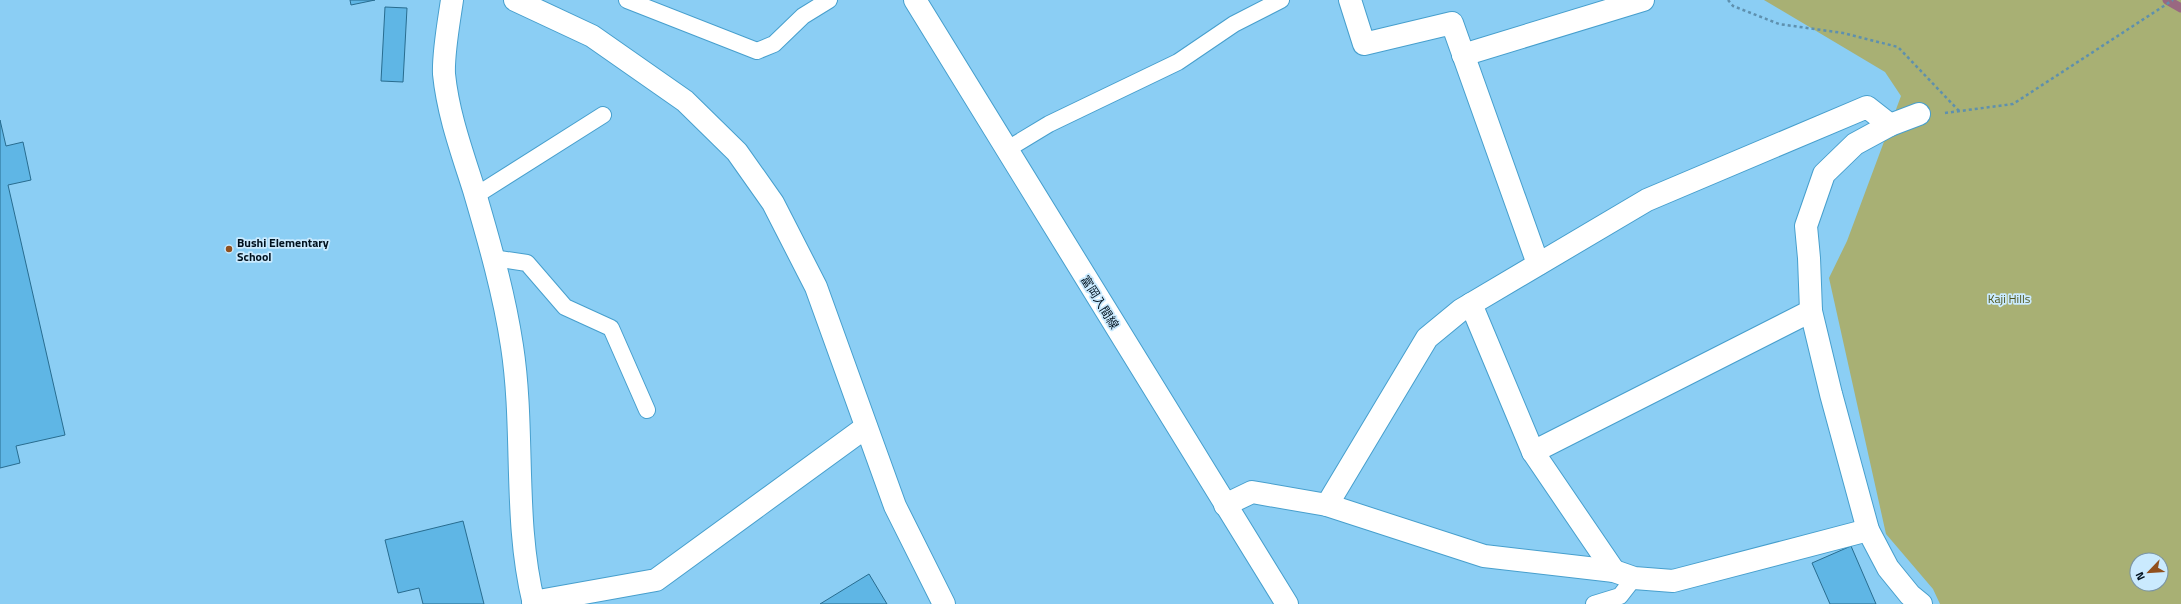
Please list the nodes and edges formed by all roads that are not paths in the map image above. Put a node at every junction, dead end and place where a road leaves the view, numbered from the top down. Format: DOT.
graph roads {
  1 [pos="452,0"];
  2 [pos="515,0"];
  3 [pos="628,0"];
  4 [pos="829,0"];
  5 [pos="915,0"];
  6 [pos="1281,0"];
  7 [pos="1350,0"];
  8 [pos="1643,0"];
  9 [pos="1463,56"];
  10 [pos="1919,114"];
  11 [pos="603,115"];
  12 [pos="1890,125"];
  13 [pos="1006,150"];
  14 [pos="475,196"];
  15 [pos="493,258"];
  16 [pos="1538,264"];
  17 [pos="1471,304"];
  18 [pos="1811,311"];
  19 [pos="647,410"];
  20 [pos="866,427"];
  21 [pos="1533,452"];
  22 [pos="1225,505"];
  23 [pos="1327,505"];
  24 [pos="1868,530"];
  25 [pos="1624,574"];
  26 [pos="533,603"];
  27 [pos="944,604"];
  28 [pos="1287,604"];
  29 [pos="1594,604"];
  30 [pos="1921,604"];
  1 -- 14 [label="street"];
  2 -- 20 [label="street"];
  3 -- 4 [label="lane"];
  5 -- 13 [label="street, 富岡入間線"];
  6 -- 13 [label="lane"];
  7 -- 9 [label="street"];
  8 -- 9 [label="street"];
  9 -- 16 [label="street"];
  10 -- 12 [label="street"];
  11 -- 14 [label="lane"];
  12 -- 16 [label="street"];
  12 -- 18 [label="street"];
  13 -- 22 [label="street, 富岡入間線"];
  14 -- 15 [label="street"];
  15 -- 19 [label="lane"];
  15 -- 26 [label="street"];
  16 -- 17 [label="street"];
  17 -- 21 [label="street"];
  17 -- 23 [label="street"];
  18 -- 21 [label="street"];
  18 -- 24 [label="street"];
  20 -- 26 [label="street"];
  20 -- 27 [label="street"];
  21 -- 25 [label="street"];
  22 -- 23 [label="street"];
  22 -- 28 [label="street, 富岡入間線"];
  23 -- 25 [label="street"];
  24 -- 25 [label="street"];
  24 -- 30 [label="street"];
  25 -- 29 [label="lane"];
}
